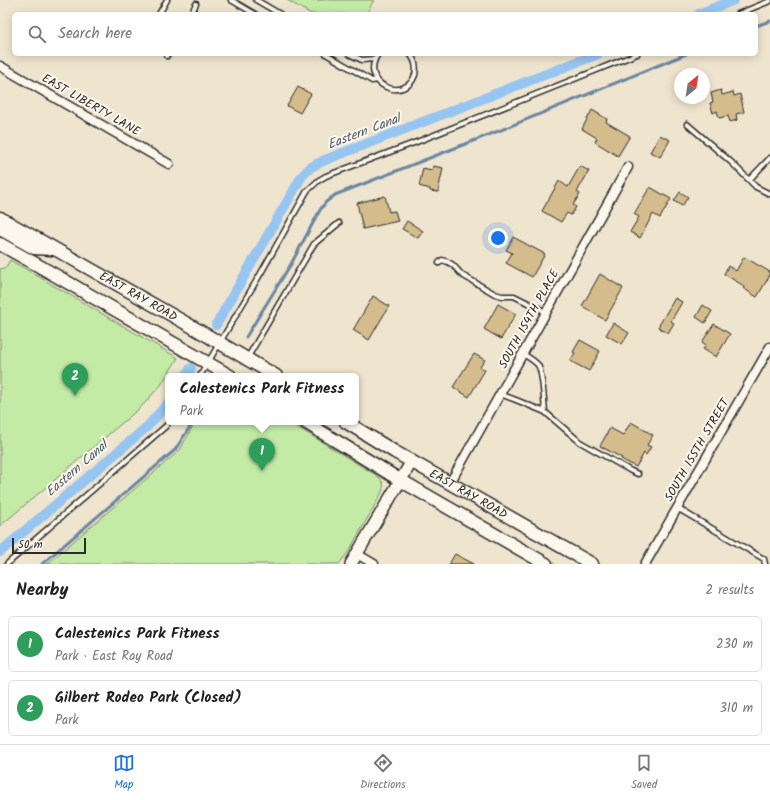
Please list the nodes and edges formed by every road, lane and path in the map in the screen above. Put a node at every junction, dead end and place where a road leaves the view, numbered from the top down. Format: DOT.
graph roads {
  1 [pos="167,0"];
  2 [pos="231,0"];
  3 [pos="256,0"];
  4 [pos="770,1"];
  5 [pos="196,4"];
  6 [pos="160,12"];
  7 [pos="192,12"];
  8 [pos="252,12"];
  9 [pos="277,12"];
  10 [pos="743,12"];
  11 [pos="329,56"];
  12 [pos="353,56"];
  13 [pos="377,56"];
  14 [pos="412,56"];
  15 [pos="632,56"];
  16 [pos="375,59"];
  17 [pos="0,66"];
  18 [pos="377,80"];
  19 [pos="686,124"];
  20 [pos="770,158"];
  21 [pos="170,164"];
  22 [pos="628,167"];
  23 [pos="749,180"];
  24 [pos="770,194"];
  25 [pos="0,218"];
  26 [pos="339,223"];
  27 [pos="0,230"];
  28 [pos="0,244"];
  29 [pos="55,249"];
  30 [pos="438,263"];
  31 [pos="546,312"];
  32 [pos="220,343"];
  33 [pos="770,347"];
  34 [pos="523,354"];
  35 [pos="247,359"];
  36 [pos="208,363"];
  37 [pos="202,373"];
  38 [pos="225,373"];
  39 [pos="271,373"];
  40 [pos="500,394"];
  41 [pos="545,412"];
  42 [pos="167,425"];
  43 [pos="310,425"];
  44 [pos="351,425"];
  45 [pos="412,461"];
  46 [pos="638,474"];
  47 [pos="400,480"];
  48 [pos="450,483"];
  49 [pos="677,508"];
  50 [pos="357,554"];
  51 [pos="7,564"];
  52 [pos="351,564"];
  53 [pos="374,564"];
  54 [pos="546,564"];
  55 [pos="592,564"];
  56 [pos="645,564"];
  57 [pos="765,564"];
  1 -- 6 [label="lane"];
  2 -- 8 [label="lane"];
  3 -- 9 [label="lane"];
  4 -- 10 [label="lane"];
  5 -- 7 [label="lane"];
  11 -- 18 [label="lane"];
  12 -- 16 [label="lane"];
  13 -- 16 [label="lane"];
  14 -- 18 [label="lane"];
  15 -- 32 [label="lane"];
  16 -- 18 [label="lane"];
  17 -- 21 [label="street, EAST LIBERTY LANE"];
  19 -- 23 [label="lane"];
  20 -- 23 [label="lane"];
  22 -- 31 [label="street, SOUTH 154TH PLACE"];
  23 -- 24 [label="lane"];
  25 -- 29 [label="main road, EAST RAY ROAD"];
  26 -- 35 [label="lane"];
  27 -- 29 [label="main road"];
  28 -- 36 [label="main road, EAST RAY ROAD"];
  29 -- 32 [label="main road, EAST RAY ROAD"];
  30 -- 31 [label="lane"];
  31 -- 34 [label="street, SOUTH 154TH PLACE"];
  32 -- 35 [label="main road, EAST RAY ROAD"];
  32 -- 36 [label="lane"];
  33 -- 49 [label="street, SOUTH 155TH STREET"];
  34 -- 40 [label="street, SOUTH 154TH PLACE"];
  34 -- 41 [label="lane"];
  35 -- 39 [label="main road, EAST RAY ROAD"];
  36 -- 37 [label="lane"];
  36 -- 38 [label="main road, EAST RAY ROAD"];
  40 -- 41 [label="lane"];
  40 -- 48 [label="street, SOUTH 154TH PLACE"];
  41 -- 46 [label="lane"];
  42 -- 51 [label="lane"];
  43 -- 47 [label="main road, EAST RAY ROAD"];
  44 -- 45 [label="main road, EAST RAY ROAD"];
  45 -- 47 [label="street"];
  45 -- 48 [label="main road, EAST RAY ROAD"];
  47 -- 50 [label="street"];
  47 -- 54 [label="main road, EAST RAY ROAD"];
  48 -- 55 [label="main road, EAST RAY ROAD"];
  49 -- 56 [label="street, SOUTH 155TH STREET"];
  49 -- 57 [label="lane"];
  50 -- 52 [label="street"];
  50 -- 53 [label="street"];
}
